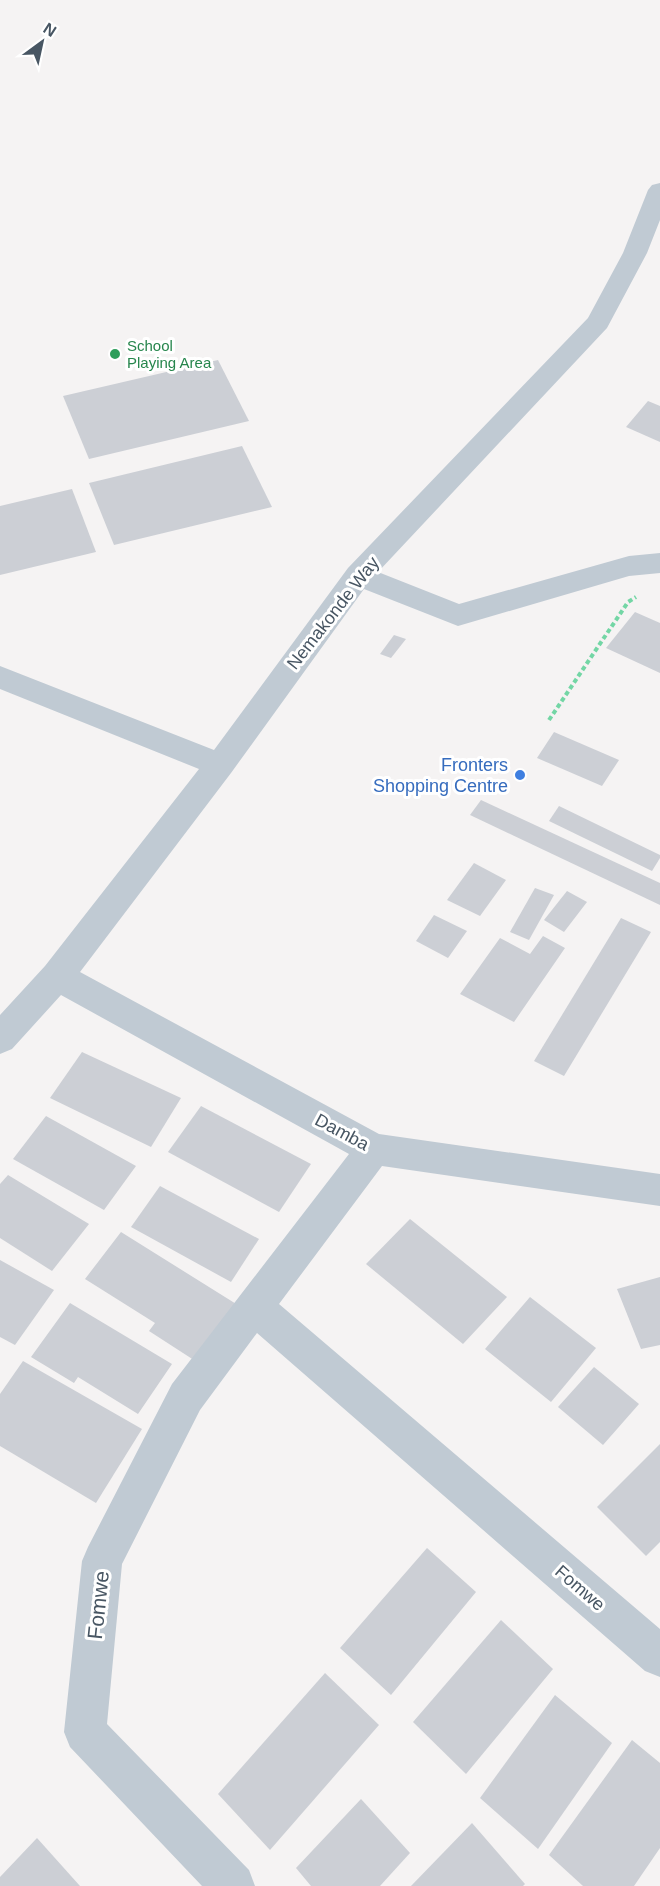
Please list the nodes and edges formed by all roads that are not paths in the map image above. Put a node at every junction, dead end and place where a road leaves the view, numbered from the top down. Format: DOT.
graph roads {
  1 [pos="660,190"];
  2 [pos="660,563"];
  3 [pos="358,575"];
  4 [pos="0,676"];
  5 [pos="220,765"];
  6 [pos="57,976"];
  7 [pos="0,1039"];
  8 [pos="374,1149"];
  9 [pos="660,1190"];
  10 [pos="255,1307"];
  11 [pos="660,1656"];
  12 [pos="233,1886"];
  1 -- 3 [label="street, Nemakonde Way"];
  2 -- 3 [label="street"];
  3 -- 5 [label="street, Nemakonde Way"];
  4 -- 5 [label="street"];
  5 -- 6 [label="street, Nemakonde Way"];
  6 -- 7 [label="street, Nemakonde Way"];
  6 -- 8 [label="street, Damba"];
  8 -- 9 [label="street, Damba"];
  8 -- 10 [label="street, Fomwe"];
  10 -- 11 [label="street, Fomwe"];
  10 -- 12 [label="street, Fomwe"];
}
